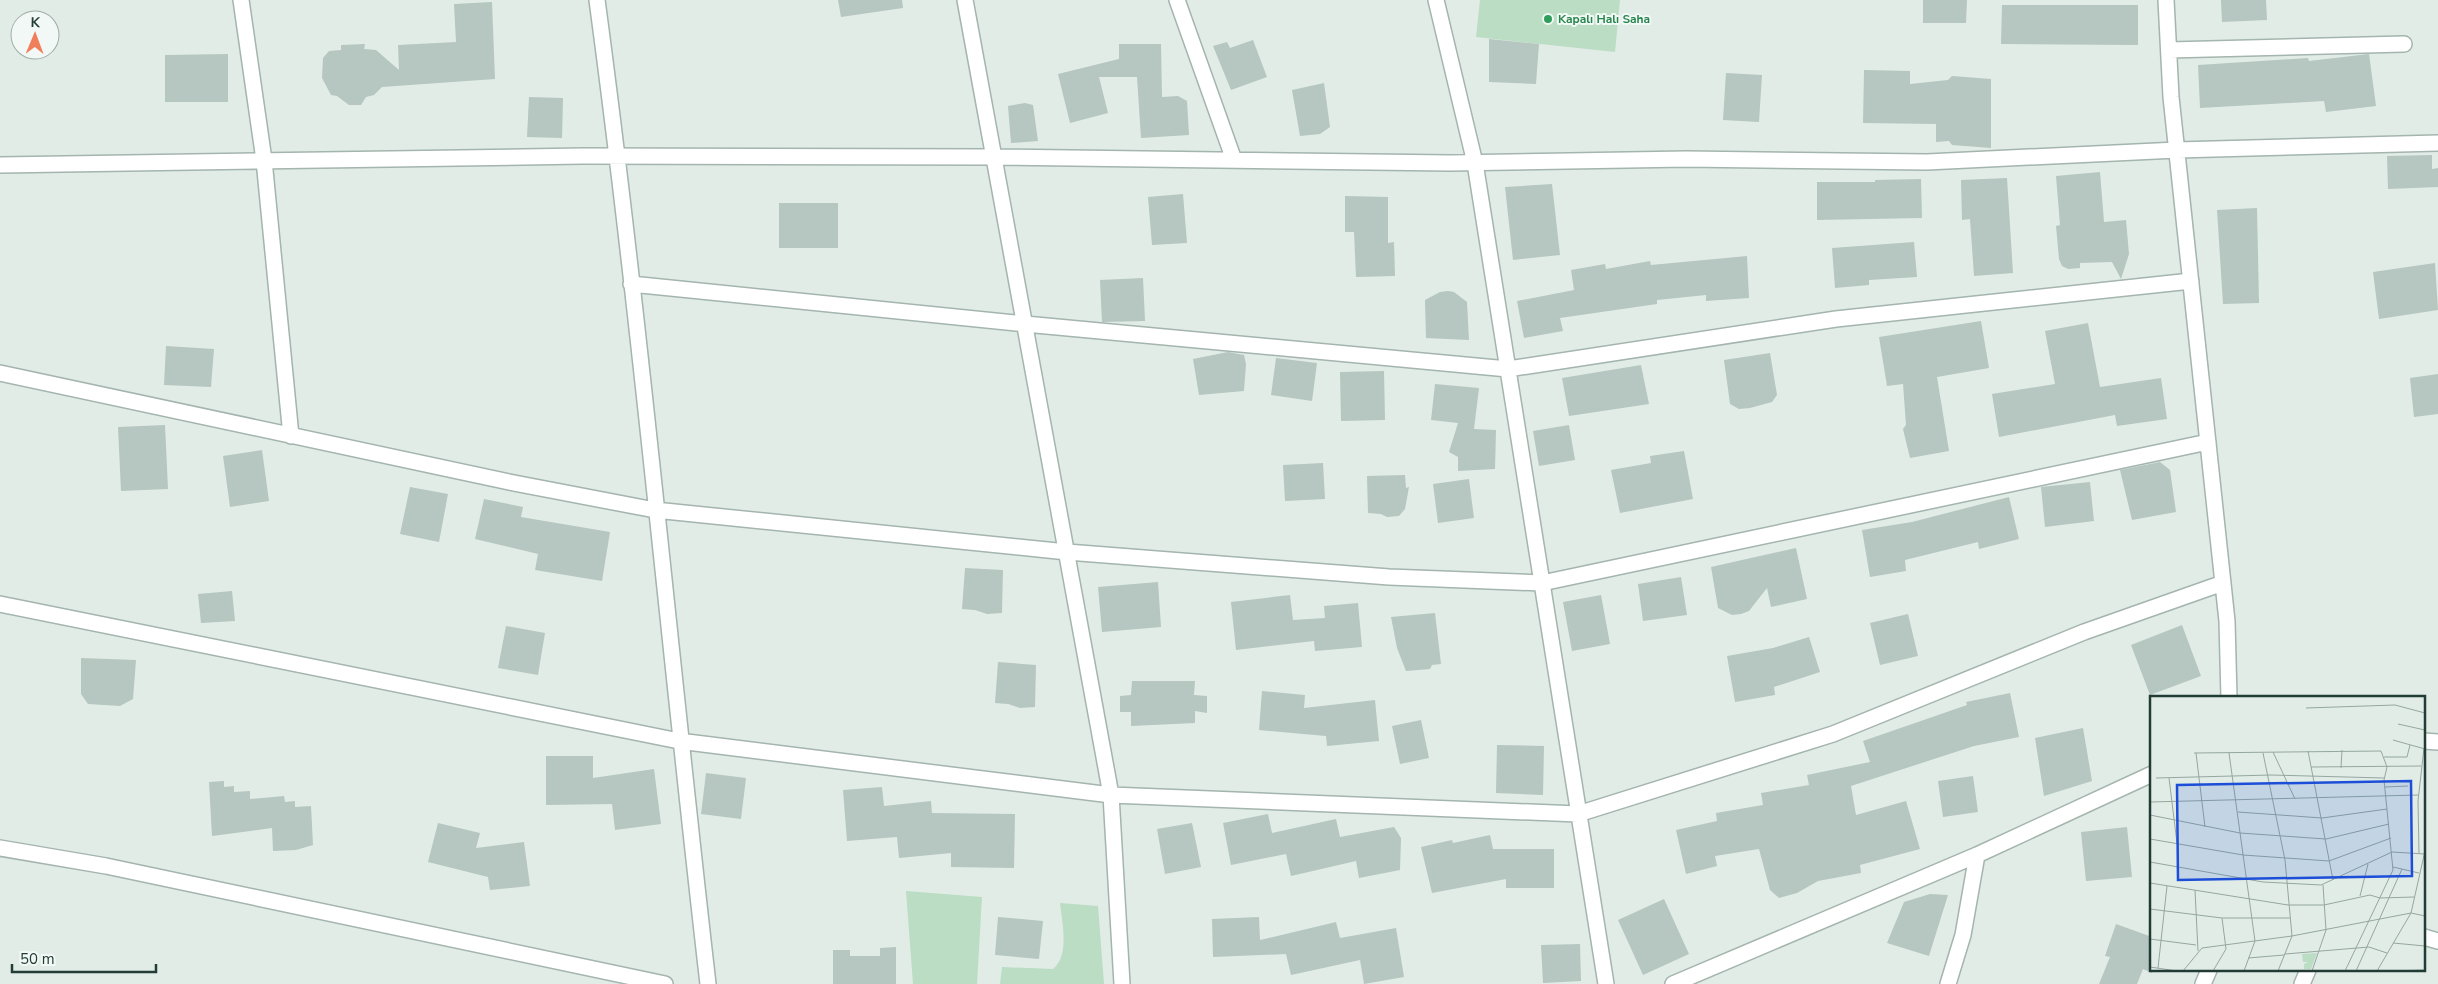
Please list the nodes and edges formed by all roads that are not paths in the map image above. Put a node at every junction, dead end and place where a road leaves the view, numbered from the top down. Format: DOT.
graph roads {
  1 [pos="242,0"];
  2 [pos="597,0"];
  3 [pos="965,0"];
  4 [pos="1177,0"];
  5 [pos="1436,0"];
  6 [pos="2166,0"];
  7 [pos="2404,44"];
  8 [pos="2168,50"];
  9 [pos="2438,143"];
  10 [pos="2177,150"];
  11 [pos="618,156"];
  12 [pos="994,157"];
  13 [pos="264,160"];
  14 [pos="1234,160"];
  15 [pos="1475,163"];
  16 [pos="0,165"];
  17 [pos="2191,281"];
  18 [pos="631,284"];
  19 [pos="1025,324"];
  20 [pos="1508,369"];
  21 [pos="0,373"];
  22 [pos="291,436"];
  23 [pos="2208,442"];
  24 [pos="655,510"];
  25 [pos="1066,552"];
  26 [pos="1542,583"];
  27 [pos="2223,583"];
  28 [pos="0,604"];
  29 [pos="2230,696"];
  30 [pos="680,742"];
  31 [pos="2150,775"];
  32 [pos="1111,795"];
  33 [pos="1578,814"];
  34 [pos="0,848"];
  35 [pos="1977,855"];
  36 [pos="2208,972"];
  37 [pos="2307,972"];
  38 [pos="665,984"];
  39 [pos="708,984"];
  40 [pos="1122,984"];
  41 [pos="1606,984"];
  42 [pos="1673,984"];
  43 [pos="1948,984"];
  44 [pos="2203,984"];
  45 [pos="2302,984"];
  1 -- 13 [label="street"];
  2 -- 11 [label="street"];
  3 -- 12 [label="street"];
  4 -- 14 [label="street"];
  5 -- 15 [label="street"];
  6 -- 8 [label="street"];
  7 -- 8 [label="street"];
  8 -- 10 [label="street"];
  9 -- 10 [label="street"];
  10 -- 15 [label="street"];
  10 -- 17 [label="street"];
  11 -- 12 [label="street"];
  11 -- 13 [label="street"];
  11 -- 18 [label="street"];
  12 -- 14 [label="street"];
  12 -- 19 [label="street"];
  13 -- 16 [label="street"];
  13 -- 22 [label="street"];
  14 -- 15 [label="street"];
  15 -- 20 [label="street"];
  17 -- 20 [label="street"];
  17 -- 23 [label="street"];
  18 -- 19 [label="street"];
  18 -- 24 [label="street"];
  19 -- 20 [label="street"];
  19 -- 25 [label="street"];
  20 -- 26 [label="street"];
  21 -- 22 [label="street"];
  22 -- 24 [label="street"];
  23 -- 26 [label="street"];
  23 -- 27 [label="street"];
  24 -- 25 [label="street"];
  24 -- 30 [label="street"];
  25 -- 26 [label="street"];
  25 -- 32 [label="street"];
  26 -- 33 [label="street"];
  27 -- 29 [label="street"];
  27 -- 33 [label="street"];
  28 -- 30 [label="street"];
  30 -- 32 [label="street"];
  30 -- 39 [label="street"];
  31 -- 35 [label="street"];
  32 -- 33 [label="street"];
  32 -- 40 [label="street"];
  33 -- 41 [label="street"];
  34 -- 38 [label="street"];
  35 -- 42 [label="street"];
  35 -- 43 [label="street"];
  36 -- 44 [label="street"];
  37 -- 45 [label="street"];
}
